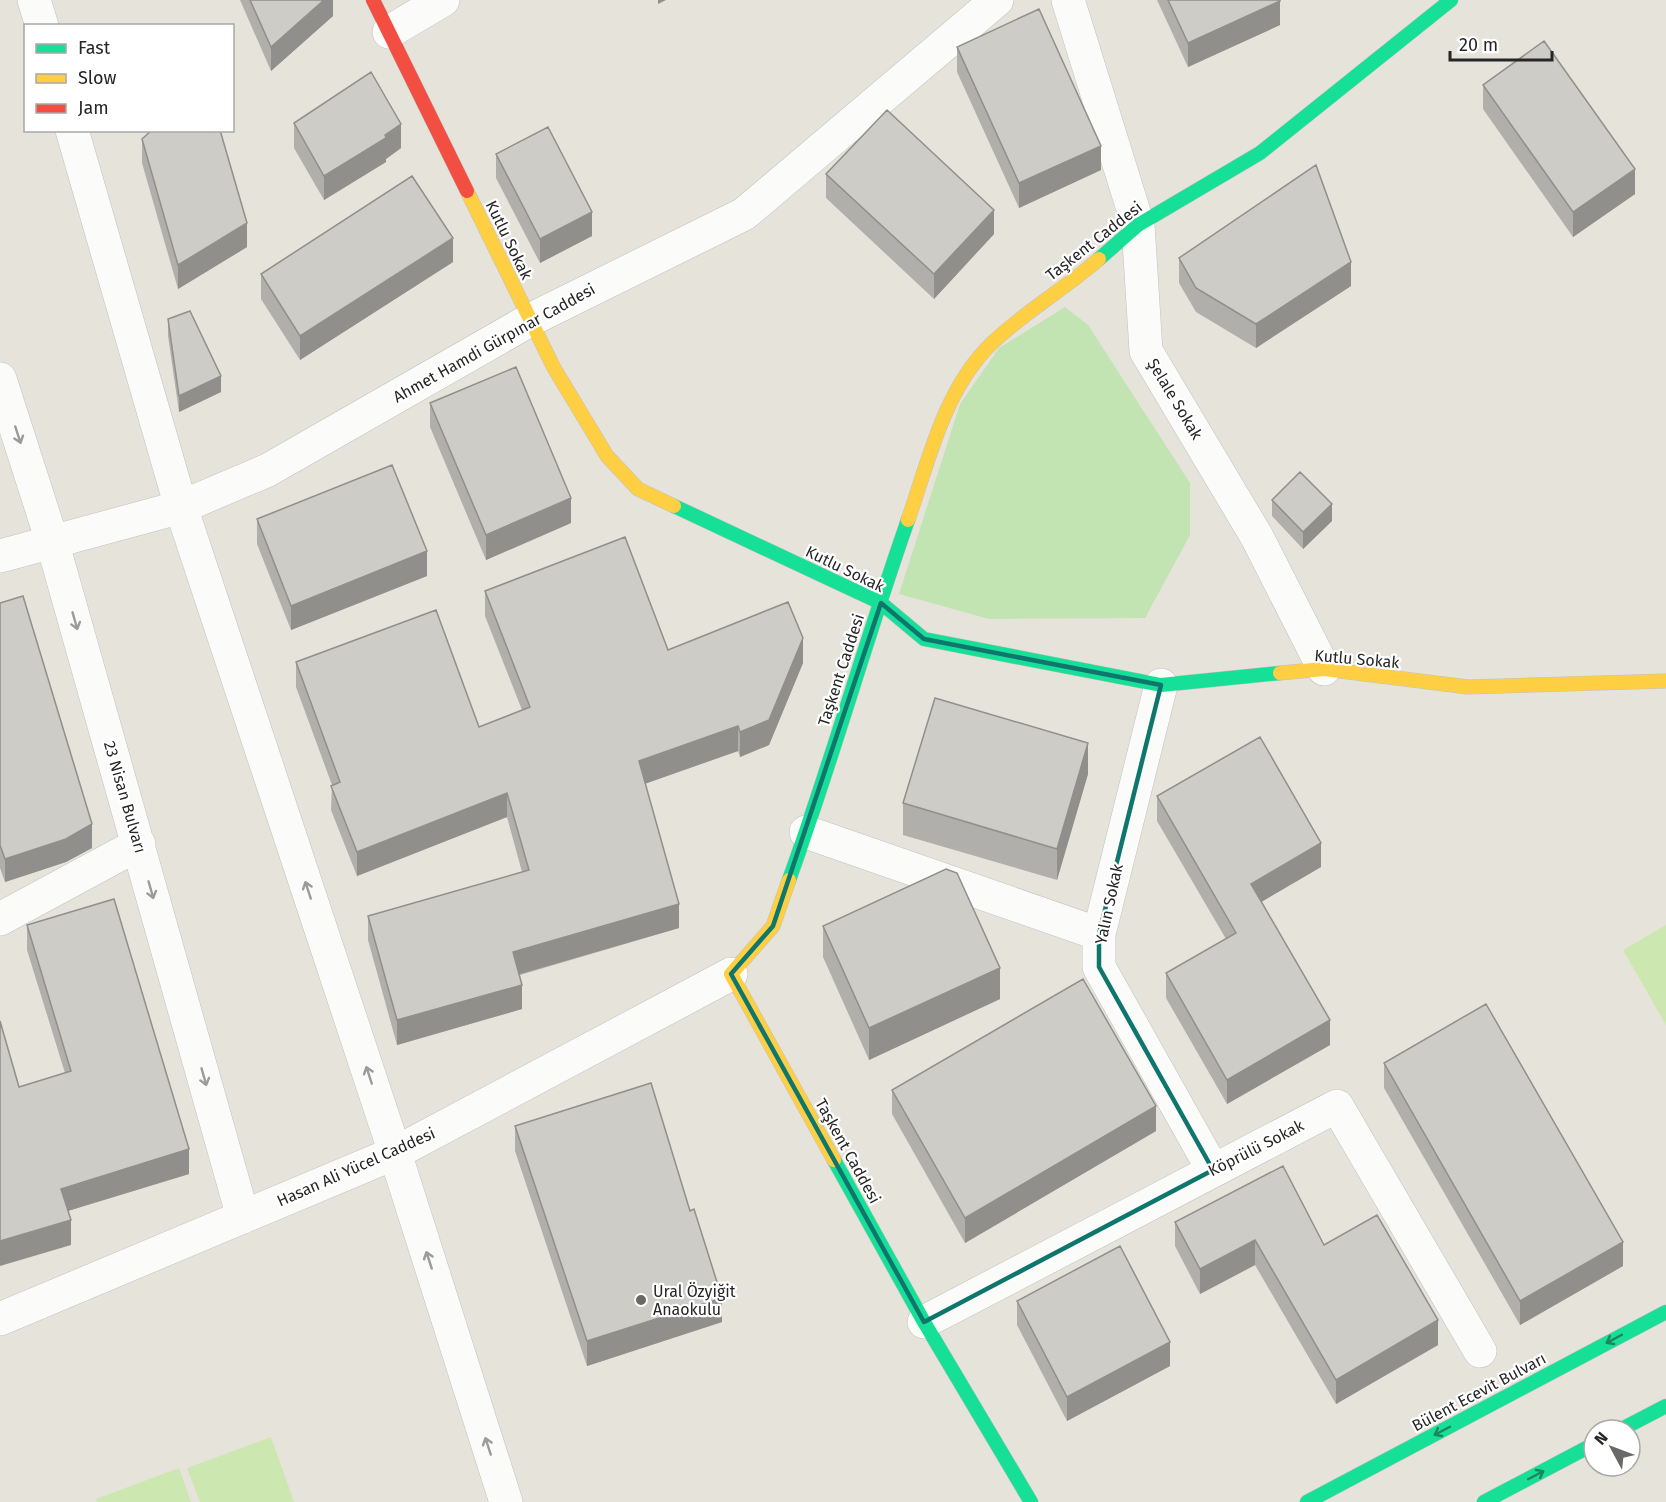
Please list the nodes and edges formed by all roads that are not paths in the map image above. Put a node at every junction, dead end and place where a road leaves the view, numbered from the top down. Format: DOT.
graph roads {
  1 [pos="34,0"];
  2 [pos="373,0"];
  3 [pos="443,0"];
  4 [pos="997,0"];
  5 [pos="1068,0"];
  6 [pos="1451,0"];
  7 [pos="41,24"];
  8 [pos="389,32"];
  9 [pos="73,132"];
  10 [pos="1138,225"];
  11 [pos="530,320"];
  12 [pos="0,379"];
  13 [pos="181,507"];
  14 [pos="52,541"];
  15 [pos="0,556"];
  16 [pos="881,603"];
  17 [pos="1324,669"];
  18 [pos="1666,681"];
  19 [pos="1161,685"];
  20 [pos="806,832"];
  21 [pos="139,844"];
  22 [pos="0,919"];
  23 [pos="1099,934"];
  24 [pos="731,974"];
  25 [pos="395,1153"];
  26 [pos="1213,1170"];
  27 [pos="243,1217"];
  28 [pos="1666,1312"];
  29 [pos="0,1319"];
  30 [pos="924,1322"];
  31 [pos="1480,1351"];
  32 [pos="1666,1406"];
  33 [pos="1642,1419"];
  34 [pos="1582,1450"];
  35 [pos="506,1502"];
  36 [pos="1030,1502"];
  37 [pos="1307,1502"];
  38 [pos="1484,1502"];
  1 -- 7 [label="street"];
  2 -- 8 [label="street, Kutlu Sokak"];
  3 -- 8 [label="street"];
  4 -- 11 [label="street, Ahmet Hamdi Gürpınar Caddesi"];
  5 -- 10 [label="street, Şelale Sokak"];
  6 -- 10 [label="street, Taşkent Caddesi"];
  8 -- 11 [label="street, Kutlu Sokak"];
  9 -- 13 [label="street"];
  10 -- 16 [label="street, Taşkent Caddesi"];
  10 -- 17 [label="street, Şelale Sokak"];
  11 -- 13 [label="street, Ahmet Hamdi Gürpınar Caddesi"];
  11 -- 16 [label="street, Kutlu Sokak"];
  12 -- 14 [label="street, 23 Nisan Bulvarı, one-way"];
  13 -- 14 [label="street, Ahmet Hamdi Gürpınar Caddesi"];
  25 -- 13 [label="street, one-way"];
  14 -- 15 [label="street, Ahmet Hamdi Gürpınar Caddesi"];
  14 -- 21 [label="street, 23 Nisan Bulvarı, one-way"];
  16 -- 19 [label="street, Kutlu Sokak"];
  16 -- 20 [label="street, Taşkent Caddesi"];
  17 -- 18 [label="street, Kutlu Sokak"];
  17 -- 19 [label="street, Kutlu Sokak"];
  19 -- 23 [label="street, Yalın Sokak"];
  20 -- 23 [label="street"];
  20 -- 24 [label="street, Taşkent Caddesi"];
  21 -- 22 [label="street"];
  21 -- 27 [label="street, 23 Nisan Bulvarı, one-way"];
  23 -- 26 [label="street, Yalın Sokak"];
  24 -- 25 [label="street, Hasan Ali Yücel Caddesi"];
  24 -- 30 [label="street, Taşkent Caddesi"];
  25 -- 27 [label="street, Hasan Ali Yücel Caddesi"];
  35 -- 25 [label="street, one-way"];
  26 -- 30 [label="street, Köprülü Sokak"];
  26 -- 31 [label="street, Köprülü Sokak"];
  27 -- 29 [label="street, Hasan Ali Yücel Caddesi"];
  28 -- 37 [label="street, Bülent Ecevit Bulvarı, one-way"];
  30 -- 36 [label="street, Taşkent Caddesi"];
  32 -- 33 [label="street"];
  38 -- 34 [label="street, one-way"];
}
